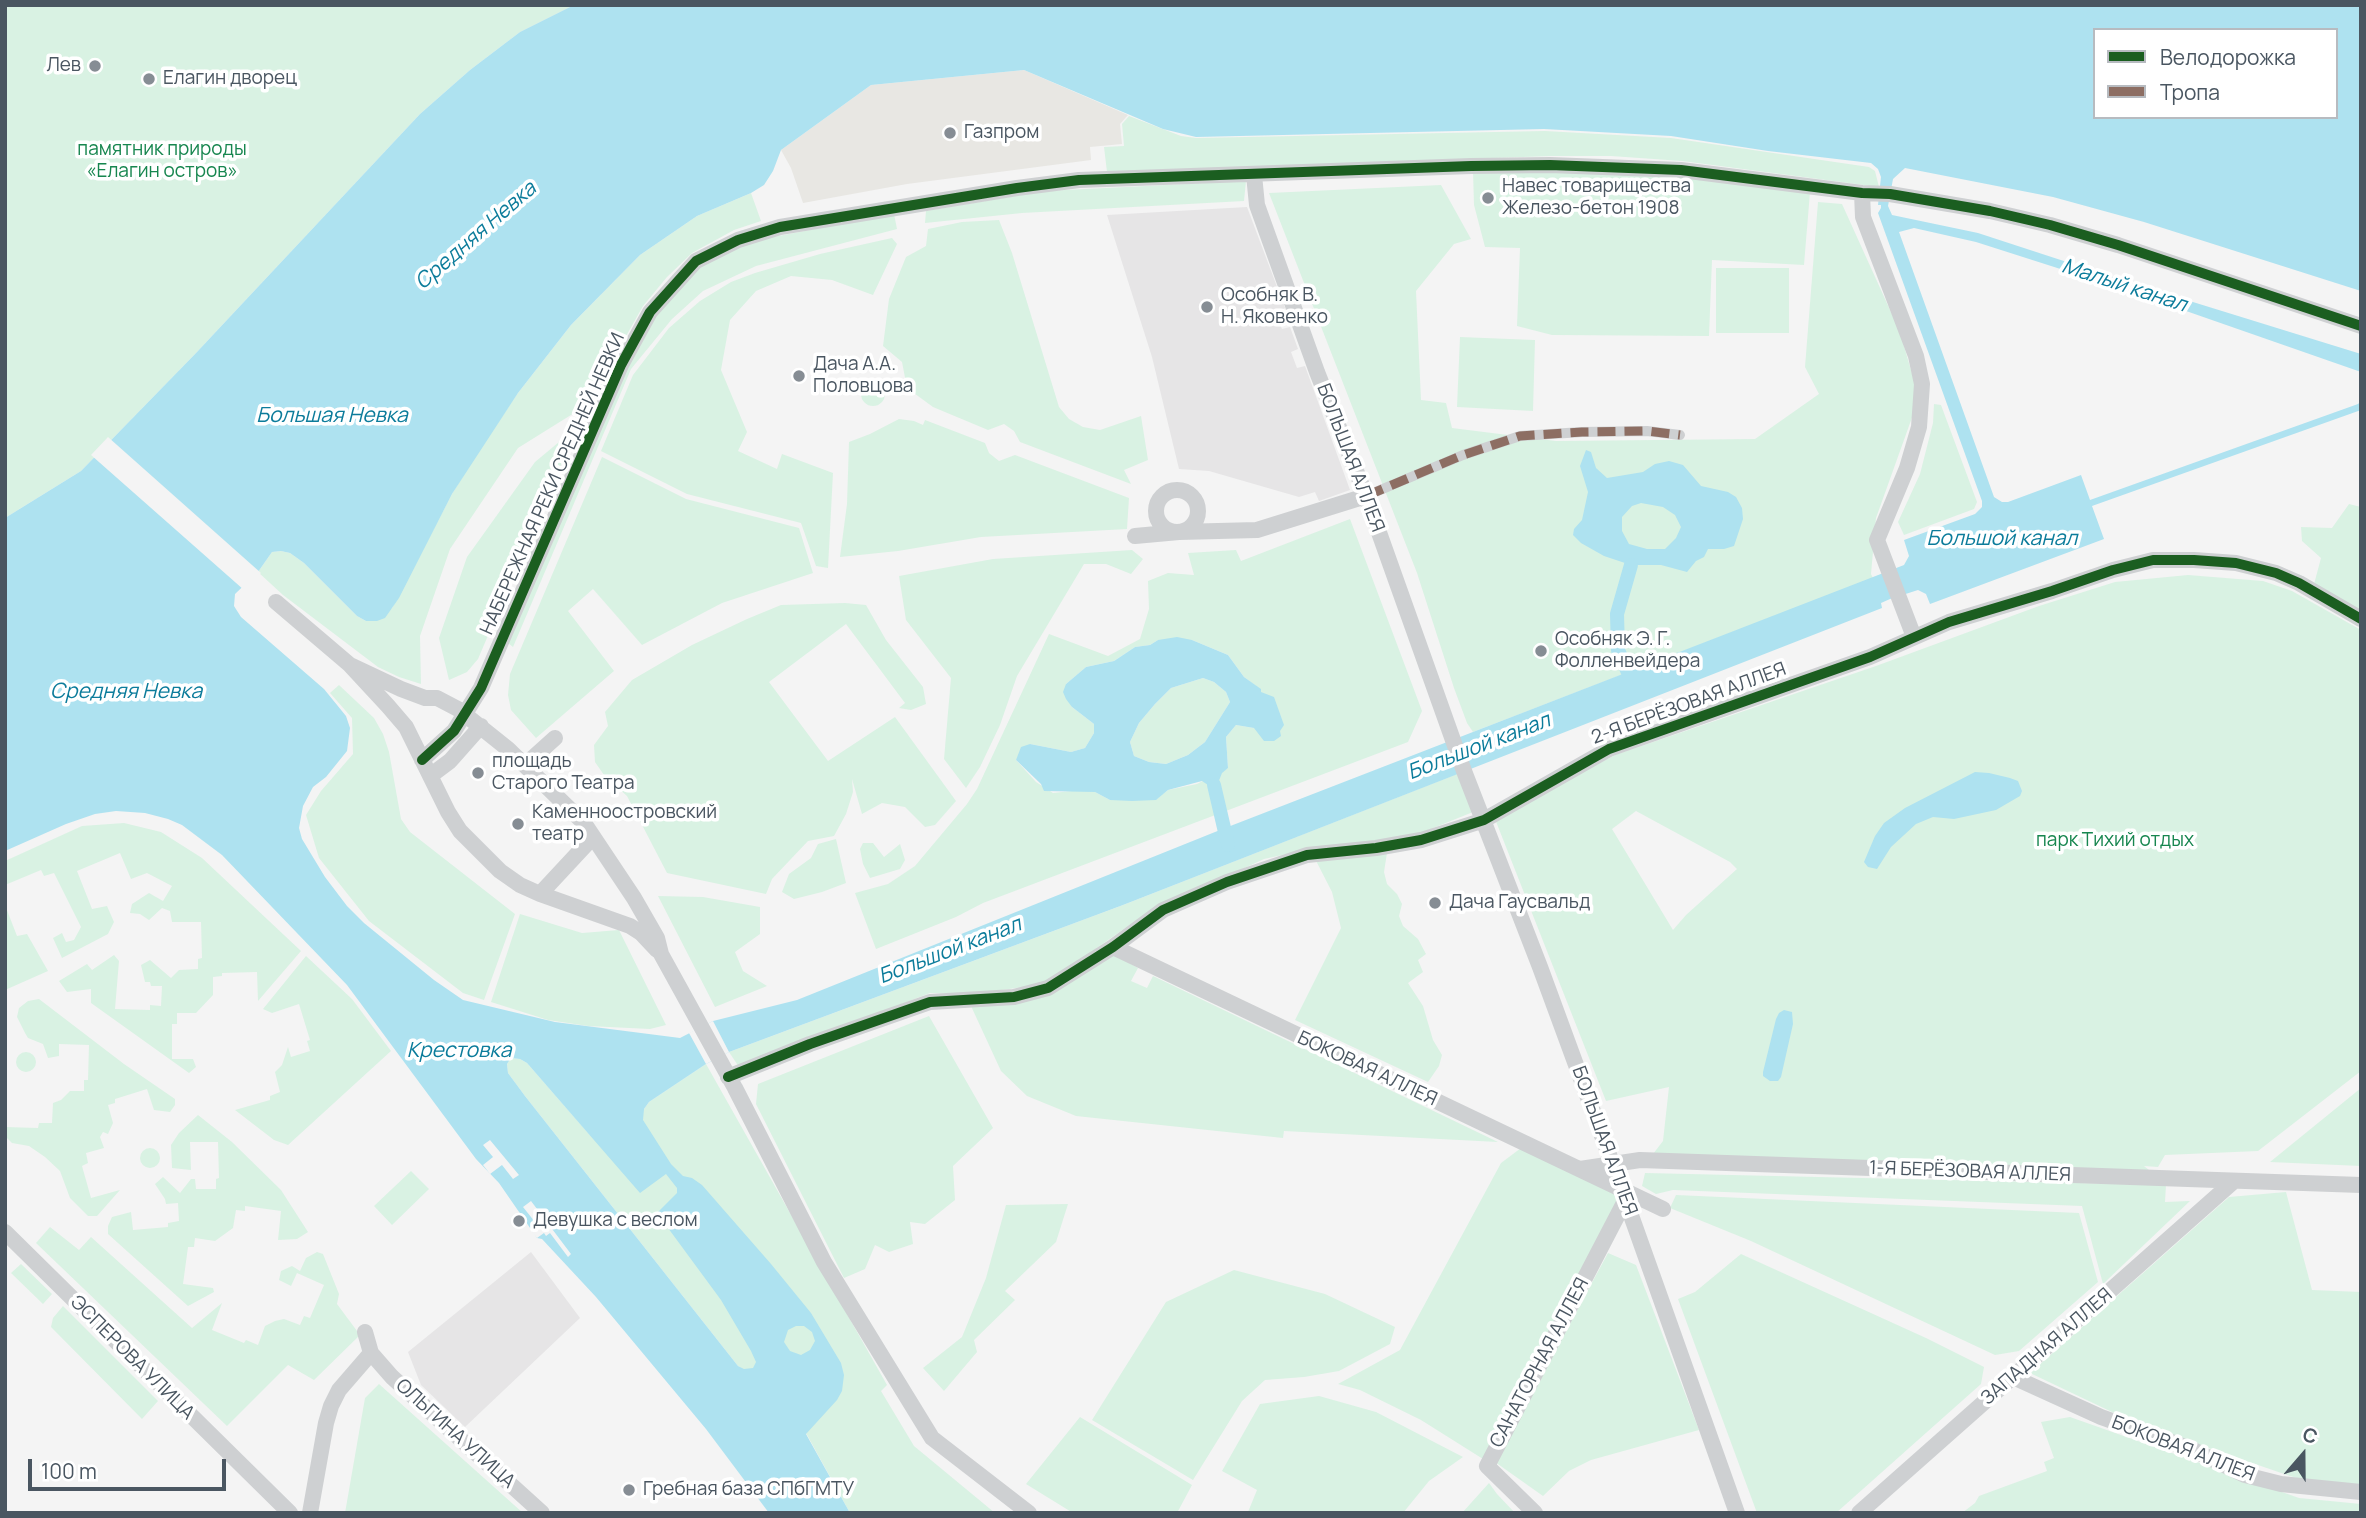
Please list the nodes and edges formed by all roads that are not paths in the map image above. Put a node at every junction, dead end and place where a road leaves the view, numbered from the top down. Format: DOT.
graph roads {
  1 [pos="1254,175"];
  2 [pos="1863,193"];
  3 [pos="2361,326"];
  4 [pos="1680,435"];
  5 [pos="1366,496"];
  6 [pos="1135,536"];
  7 [pos="276,602"];
  8 [pos="2361,619"];
  9 [pos="1914,637"];
  10 [pos="351,665"];
  11 [pos="425,698"];
  12 [pos="467,715"];
  13 [pos="481,726"];
  14 [pos="406,727"];
  15 [pos="555,738"];
  16 [pos="422,760"];
  17 [pos="525,765"];
  18 [pos="430,776"];
  19 [pos="1484,820"];
  20 [pos="593,836"];
  21 [pos="540,894"];
  22 [pos="634,898"];
  23 [pos="609,918"];
  24 [pos="1113,947"];
  25 [pos="661,954"];
  26 [pos="728,1077"];
  27 [pos="1612,1163"];
  28 [pos="1580,1169"];
  29 [pos="2234,1181"];
  30 [pos="2361,1185"];
  31 [pos="1629,1196"];
  32 [pos="1662,1209"];
  33 [pos="5,1232"];
  34 [pos="365,1332"];
  35 [pos="370,1353"];
  36 [pos="2013,1377"];
  37 [pos="2361,1492"];
  38 [pos="290,1513"];
  39 [pos="310,1513"];
  40 [pos="542,1513"];
  41 [pos="1029,1513"];
  42 [pos="1535,1513"];
  43 [pos="1737,1513"];
  44 [pos="1859,1513"];
  1 -- 2 [label="street, НАБЕРЕЖНАЯ РЕКИ СРЕДНЕЙ НЕВКИ"];
  1 -- 5 [label="street, БОЛЬШАЯ АЛЛЕЯ"];
  1 -- 12 [label="street, НАБЕРЕЖНАЯ РЕКИ СРЕДНЕЙ НЕВКИ"];
  2 -- 3 [label="street, НАБЕРЕЖНАЯ РЕКИ СРЕДНЕЙ НЕВКИ"];
  2 -- 9 [label="street"];
  4 -- 5 [label="street"];
  5 -- 6 [label="street"];
  5 -- 19 [label="street, БОЛЬШАЯ АЛЛЕЯ"];
  7 -- 10 [label="street"];
  8 -- 9 [label="street, 2-Я БЕРЁЗОВАЯ АЛЛЕЯ"];
  9 -- 19 [label="street, 2-Я БЕРЁЗОВАЯ АЛЛЕЯ"];
  10 -- 11 [label="street"];
  10 -- 14 [label="street"];
  11 -- 12 [label="street"];
  11 -- 14 [label="street"];
  12 -- 13 [label="street"];
  12 -- 16 [label="street"];
  13 -- 17 [label="street"];
  13 -- 18 [label="street"];
  14 -- 16 [label="street"];
  15 -- 17 [label="street"];
  16 -- 18 [label="street"];
  17 -- 20 [label="street"];
  18 -- 21 [label="street"];
  19 -- 24 [label="street, 2-Я БЕРЁЗОВАЯ АЛЛЕЯ"];
  19 -- 27 [label="street, БОЛЬШАЯ АЛЛЕЯ"];
  20 -- 21 [label="street"];
  20 -- 22 [label="street"];
  21 -- 23 [label="street"];
  22 -- 23 [label="street"];
  22 -- 25 [label="street"];
  23 -- 25 [label="street"];
  24 -- 26 [label="street, 2-Я БЕРЁЗОВАЯ АЛЛЕЯ"];
  24 -- 28 [label="street, БОКОВАЯ АЛЛЕЯ"];
  25 -- 26 [label="street"];
  26 -- 41 [label="street"];
  27 -- 28 [label="street, 1-Я БЕРЁЗОВАЯ АЛЛЕЯ"];
  27 -- 29 [label="street, 1-Я БЕРЁЗОВАЯ АЛЛЕЯ"];
  27 -- 31 [label="street, БОЛЬШАЯ АЛЛЕЯ"];
  28 -- 31 [label="street, БОКОВАЯ АЛЛЕЯ"];
  29 -- 30 [label="street, 1-Я БЕРЁЗОВАЯ АЛЛЕЯ"];
  29 -- 36 [label="street, ЗАПАДНАЯ АЛЛЕЯ"];
  31 -- 32 [label="street, БОКОВАЯ АЛЛЕЯ"];
  31 -- 42 [label="street, САНАТОРНАЯ АЛЛЕЯ"];
  31 -- 43 [label="street, БОЛЬШАЯ АЛЛЕЯ"];
  33 -- 38 [label="street, ЭСПЕРОВА УЛИЦА"];
  34 -- 35 [label="street"];
  35 -- 39 [label="street"];
  35 -- 40 [label="street, ОЛЬГИНА УЛИЦА"];
  36 -- 37 [label="street, БОКОВАЯ АЛЛЕЯ"];
  36 -- 44 [label="street, ЗАПАДНАЯ АЛЛЕЯ"];
}
